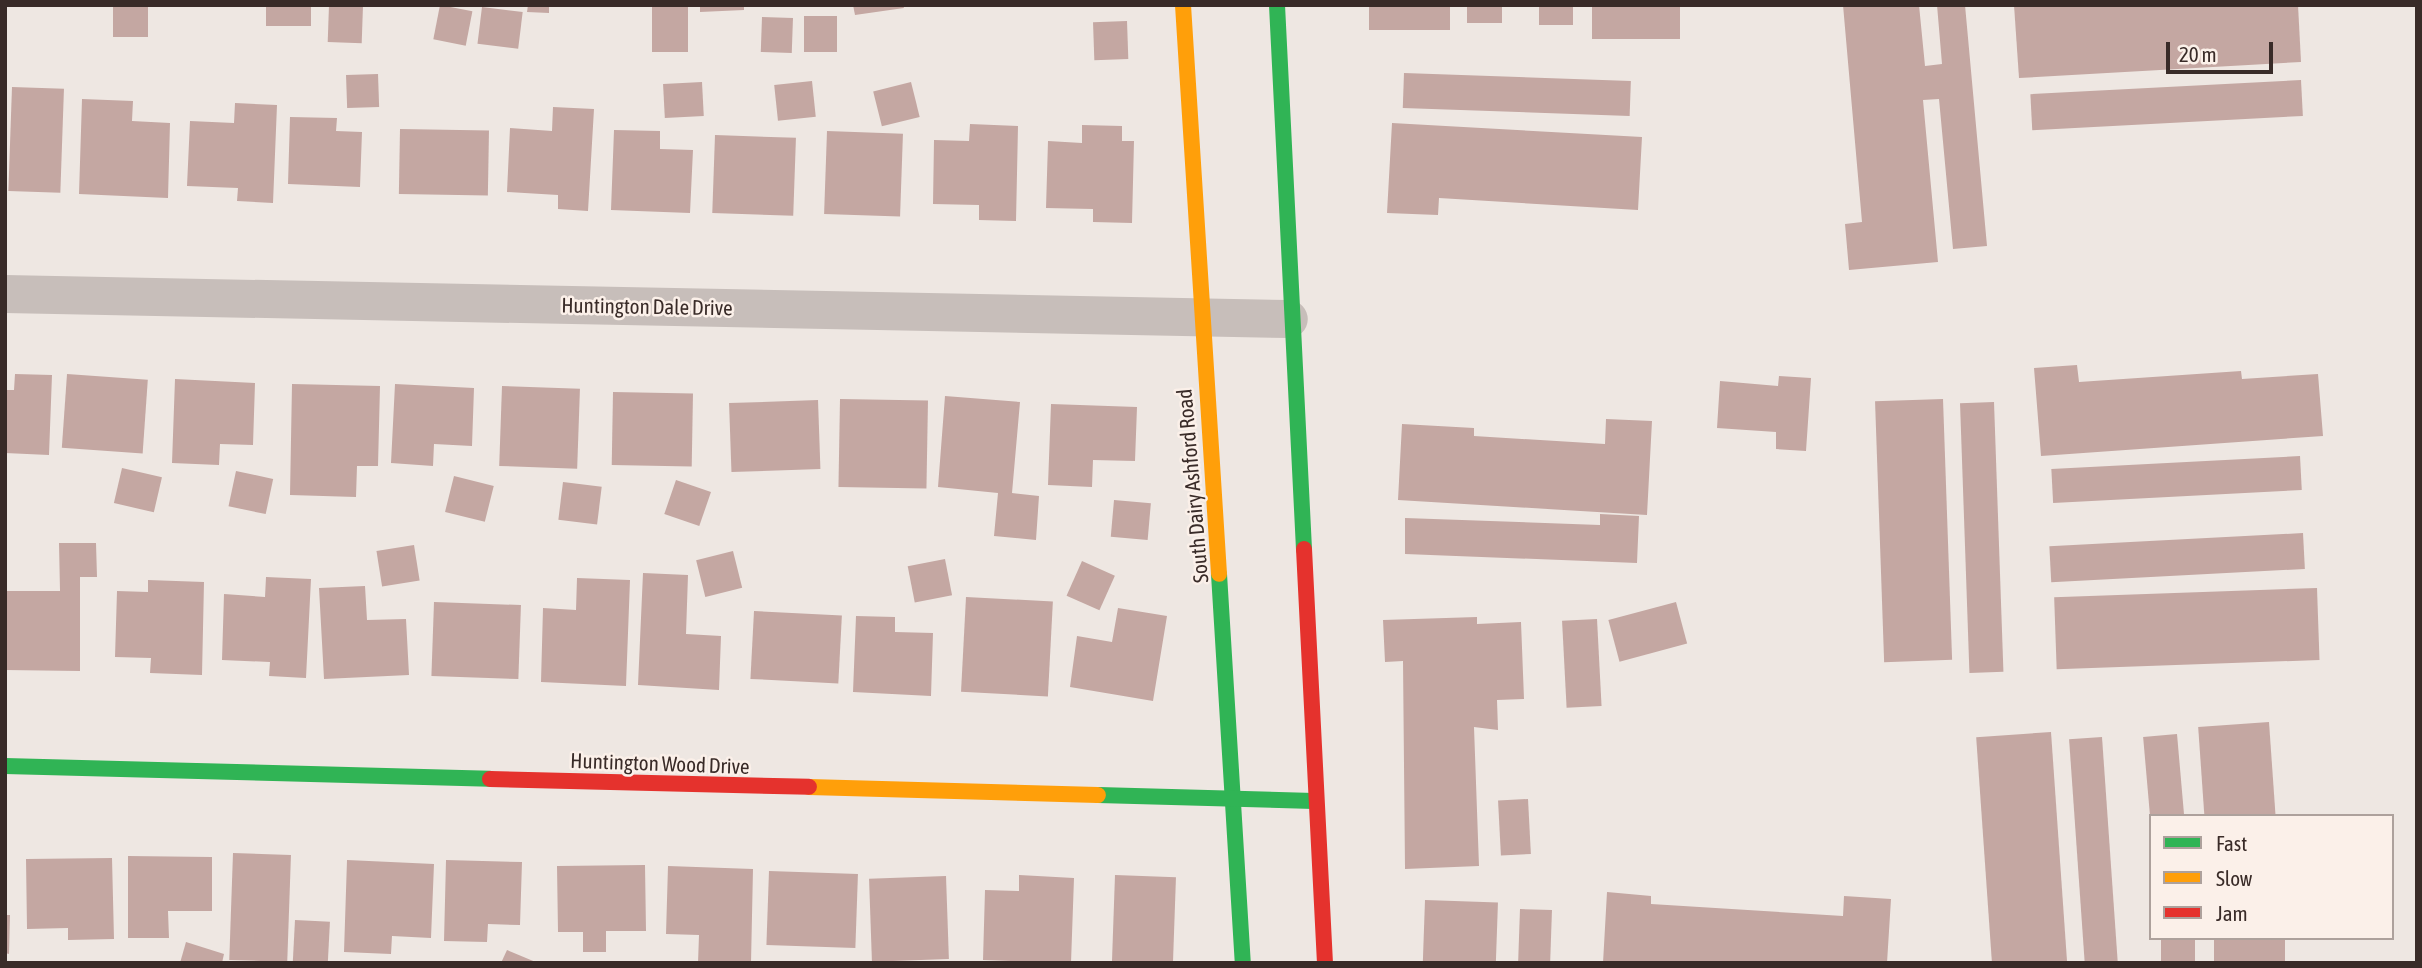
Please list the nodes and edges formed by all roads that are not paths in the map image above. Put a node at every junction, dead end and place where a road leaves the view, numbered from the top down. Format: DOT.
graph roads {
  1 [pos="1183,5"];
  2 [pos="1277,5"];
  3 [pos="5,294"];
  4 [pos="1199,317"];
  5 [pos="1289,319"];
  6 [pos="5,766"];
  7 [pos="1230,799"];
  8 [pos="1314,801"];
  9 [pos="1243,963"];
  10 [pos="1325,963"];
  1 -- 4 [label="main road, South Dairy Ashford Road"];
  2 -- 5 [label="main road"];
  3 -- 4 [label="street, Huntington Dale Drive"];
  4 -- 5 [label="street, Huntington Dale Drive"];
  4 -- 7 [label="main road, South Dairy Ashford Road"];
  5 -- 8 [label="main road"];
  6 -- 7 [label="main road, Huntington Wood Drive"];
  7 -- 8 [label="main road, Huntington Wood Drive"];
  7 -- 9 [label="main road, South Dairy Ashford Road"];
  8 -- 10 [label="main road"];
}
